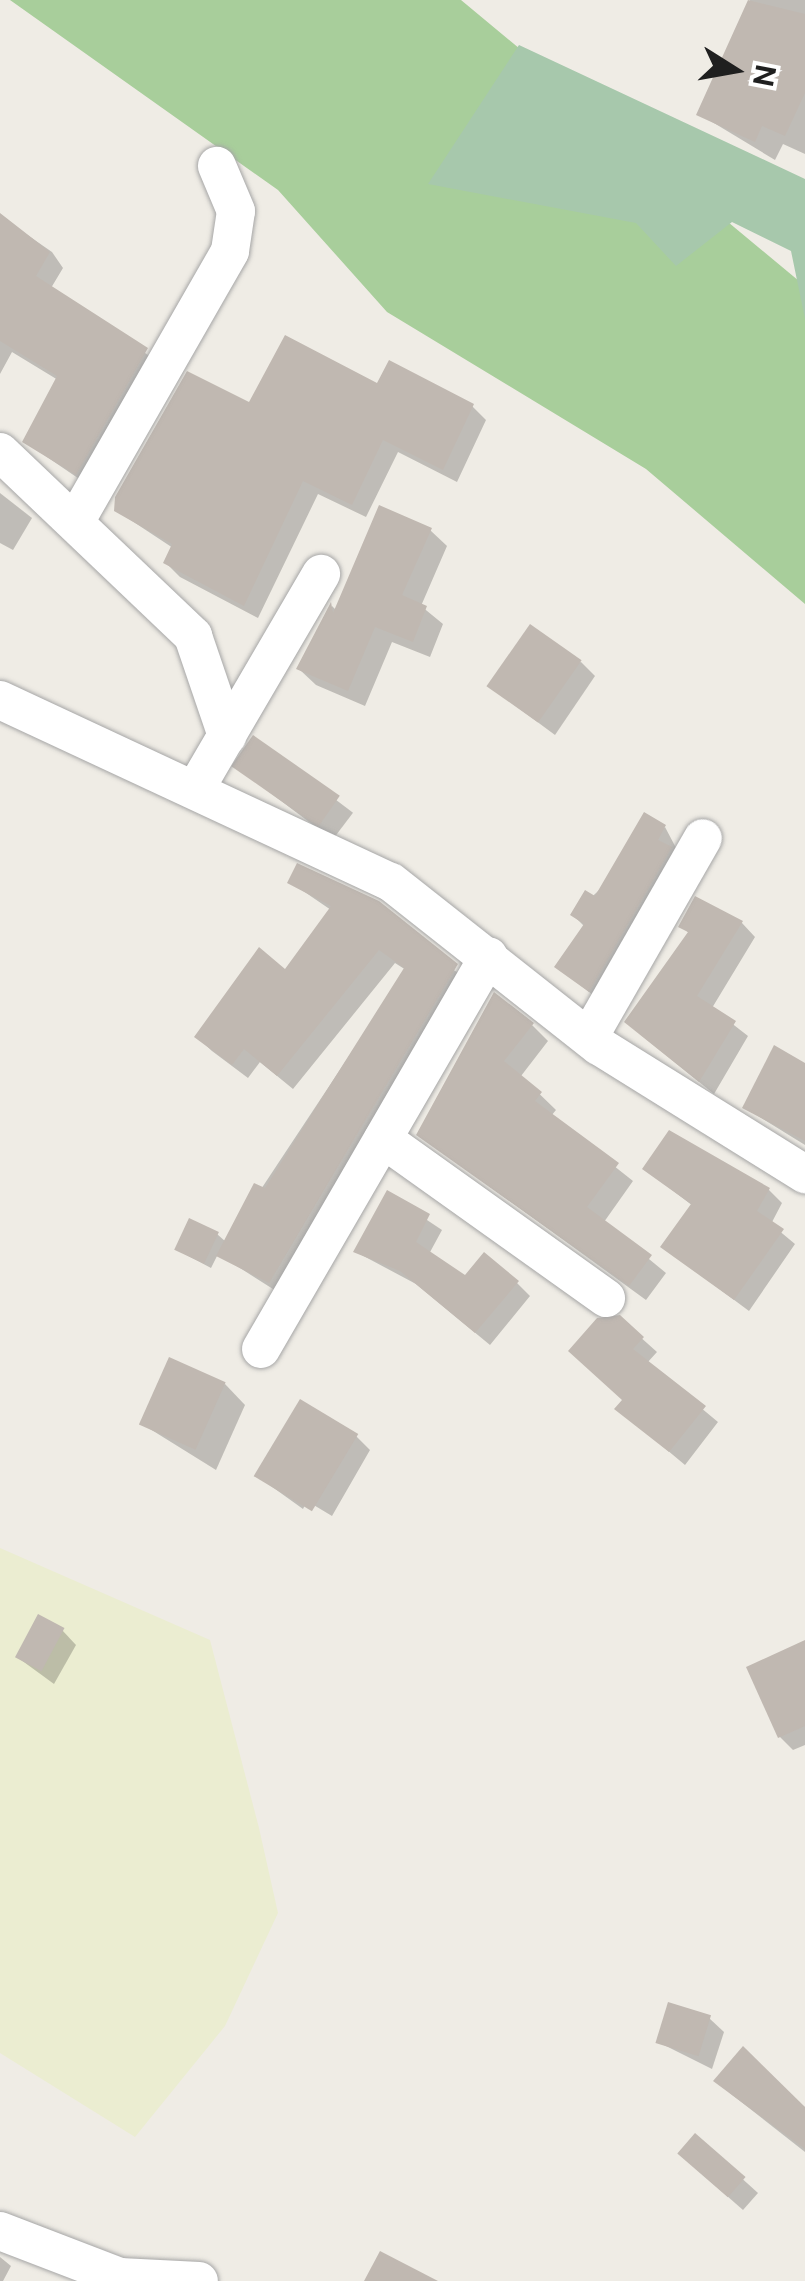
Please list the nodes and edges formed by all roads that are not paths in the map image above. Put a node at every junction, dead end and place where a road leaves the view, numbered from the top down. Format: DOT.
graph roads {
  1 [pos="217,166"];
  2 [pos="0,452"];
  3 [pos="75,522"];
  4 [pos="321,574"];
  5 [pos="0,700"];
  6 [pos="227,736"];
  7 [pos="196,788"];
  8 [pos="703,838"];
  9 [pos="489,956"];
  10 [pos="589,1037"];
  11 [pos="383,1138"];
  12 [pos="805,1174"];
  13 [pos="606,1298"];
  14 [pos="261,1349"];
  15 [pos="0,2231"];
  16 [pos="199,2281"];
  1 -- 3 [label="street"];
  2 -- 3 [label="street"];
  3 -- 6 [label="street"];
  4 -- 6 [label="street"];
  5 -- 7 [label="street"];
  6 -- 7 [label="street"];
  7 -- 9 [label="street"];
  8 -- 10 [label="street"];
  9 -- 10 [label="street"];
  9 -- 11 [label="street"];
  10 -- 12 [label="street"];
  11 -- 13 [label="street"];
  11 -- 14 [label="street"];
  15 -- 16 [label="street"];
}
